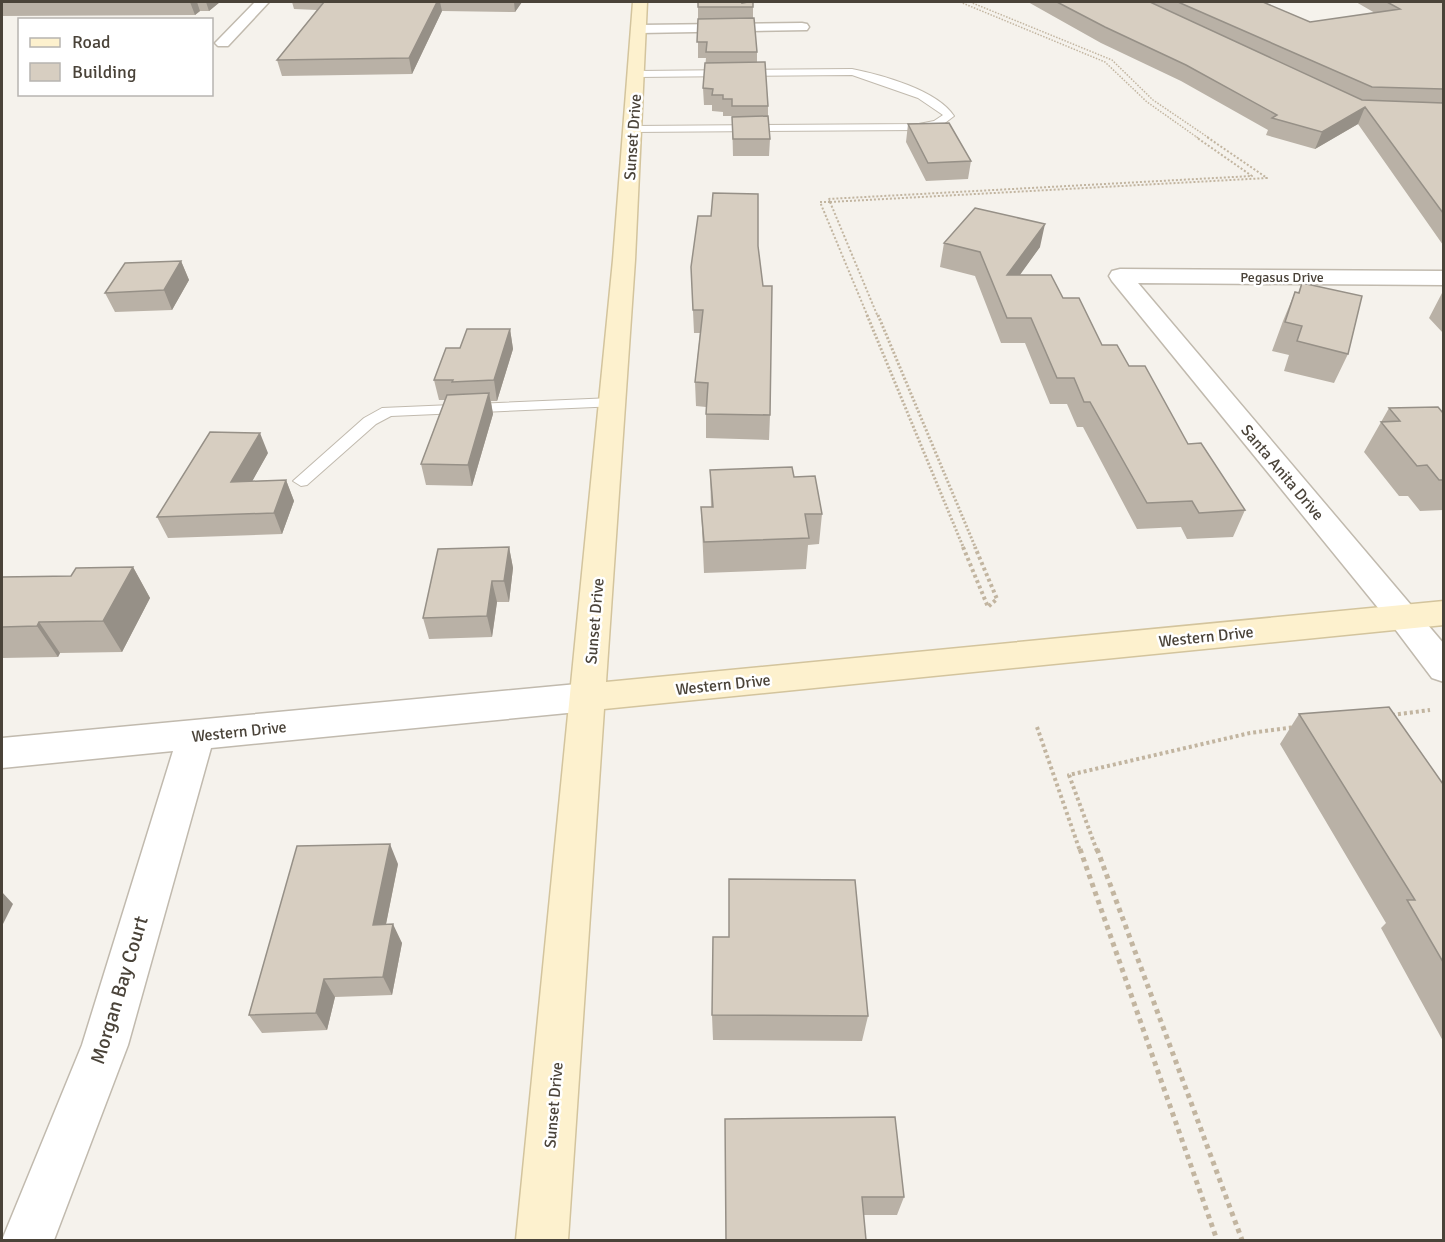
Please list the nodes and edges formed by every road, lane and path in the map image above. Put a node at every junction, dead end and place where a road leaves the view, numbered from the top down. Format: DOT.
graph roads {
  1 [pos="262,2"];
  2 [pos="960,2"];
  3 [pos="970,2"];
  4 [pos="640,15"];
  5 [pos="802,27"];
  6 [pos="222,43"];
  7 [pos="637,74"];
  8 [pos="633,129"];
  9 [pos="830,202"];
  10 [pos="1120,276"];
  11 [pos="1443,278"];
  12 [pos="612,403"];
  13 [pos="301,481"];
  14 [pos="1443,614"];
  15 [pos="1404,617"];
  16 [pos="1443,669"];
  17 [pos="588,697"];
  18 [pos="1430,710"];
  19 [pos="1380,716"];
  20 [pos="1037,727"];
  21 [pos="1298,727"];
  22 [pos="195,735"];
  23 [pos="2,753"];
  24 [pos="28,1240"];
  25 [pos="542,1240"];
  26 [pos="1217,1240"];
  27 [pos="1242,1240"];
  1 -- 6 [label="street"];
  2 -- 9 [label="path"];
  3 -- 9 [label="path"];
  4 -- 5 [label="street"];
  4 -- 7 [label="main road, Sunset Drive"];
  7 -- 8 [label="main road, Sunset Drive"];
  7 -- 8 [label="lane"];
  8 -- 12 [label="main road, Sunset Drive"];
  9 -- 9 [label="path"];
  10 -- 11 [label="street, Pegasus Drive"];
  10 -- 15 [label="street, Santa Anita Drive"];
  12 -- 13 [label="lane"];
  12 -- 17 [label="main road, Sunset Drive"];
  14 -- 15 [label="main road, Western Drive"];
  15 -- 16 [label="street, Santa Anita Drive"];
  15 -- 17 [label="main road, Western Drive"];
  17 -- 22 [label="street, Western Drive"];
  17 -- 25 [label="main road, Sunset Drive"];
  18 -- 19 [label="path"];
  20 -- 26 [label="path"];
  21 -- 27 [label="path"];
  22 -- 23 [label="street, Western Drive"];
  22 -- 24 [label="street, Morgan Bay Court"];
}
